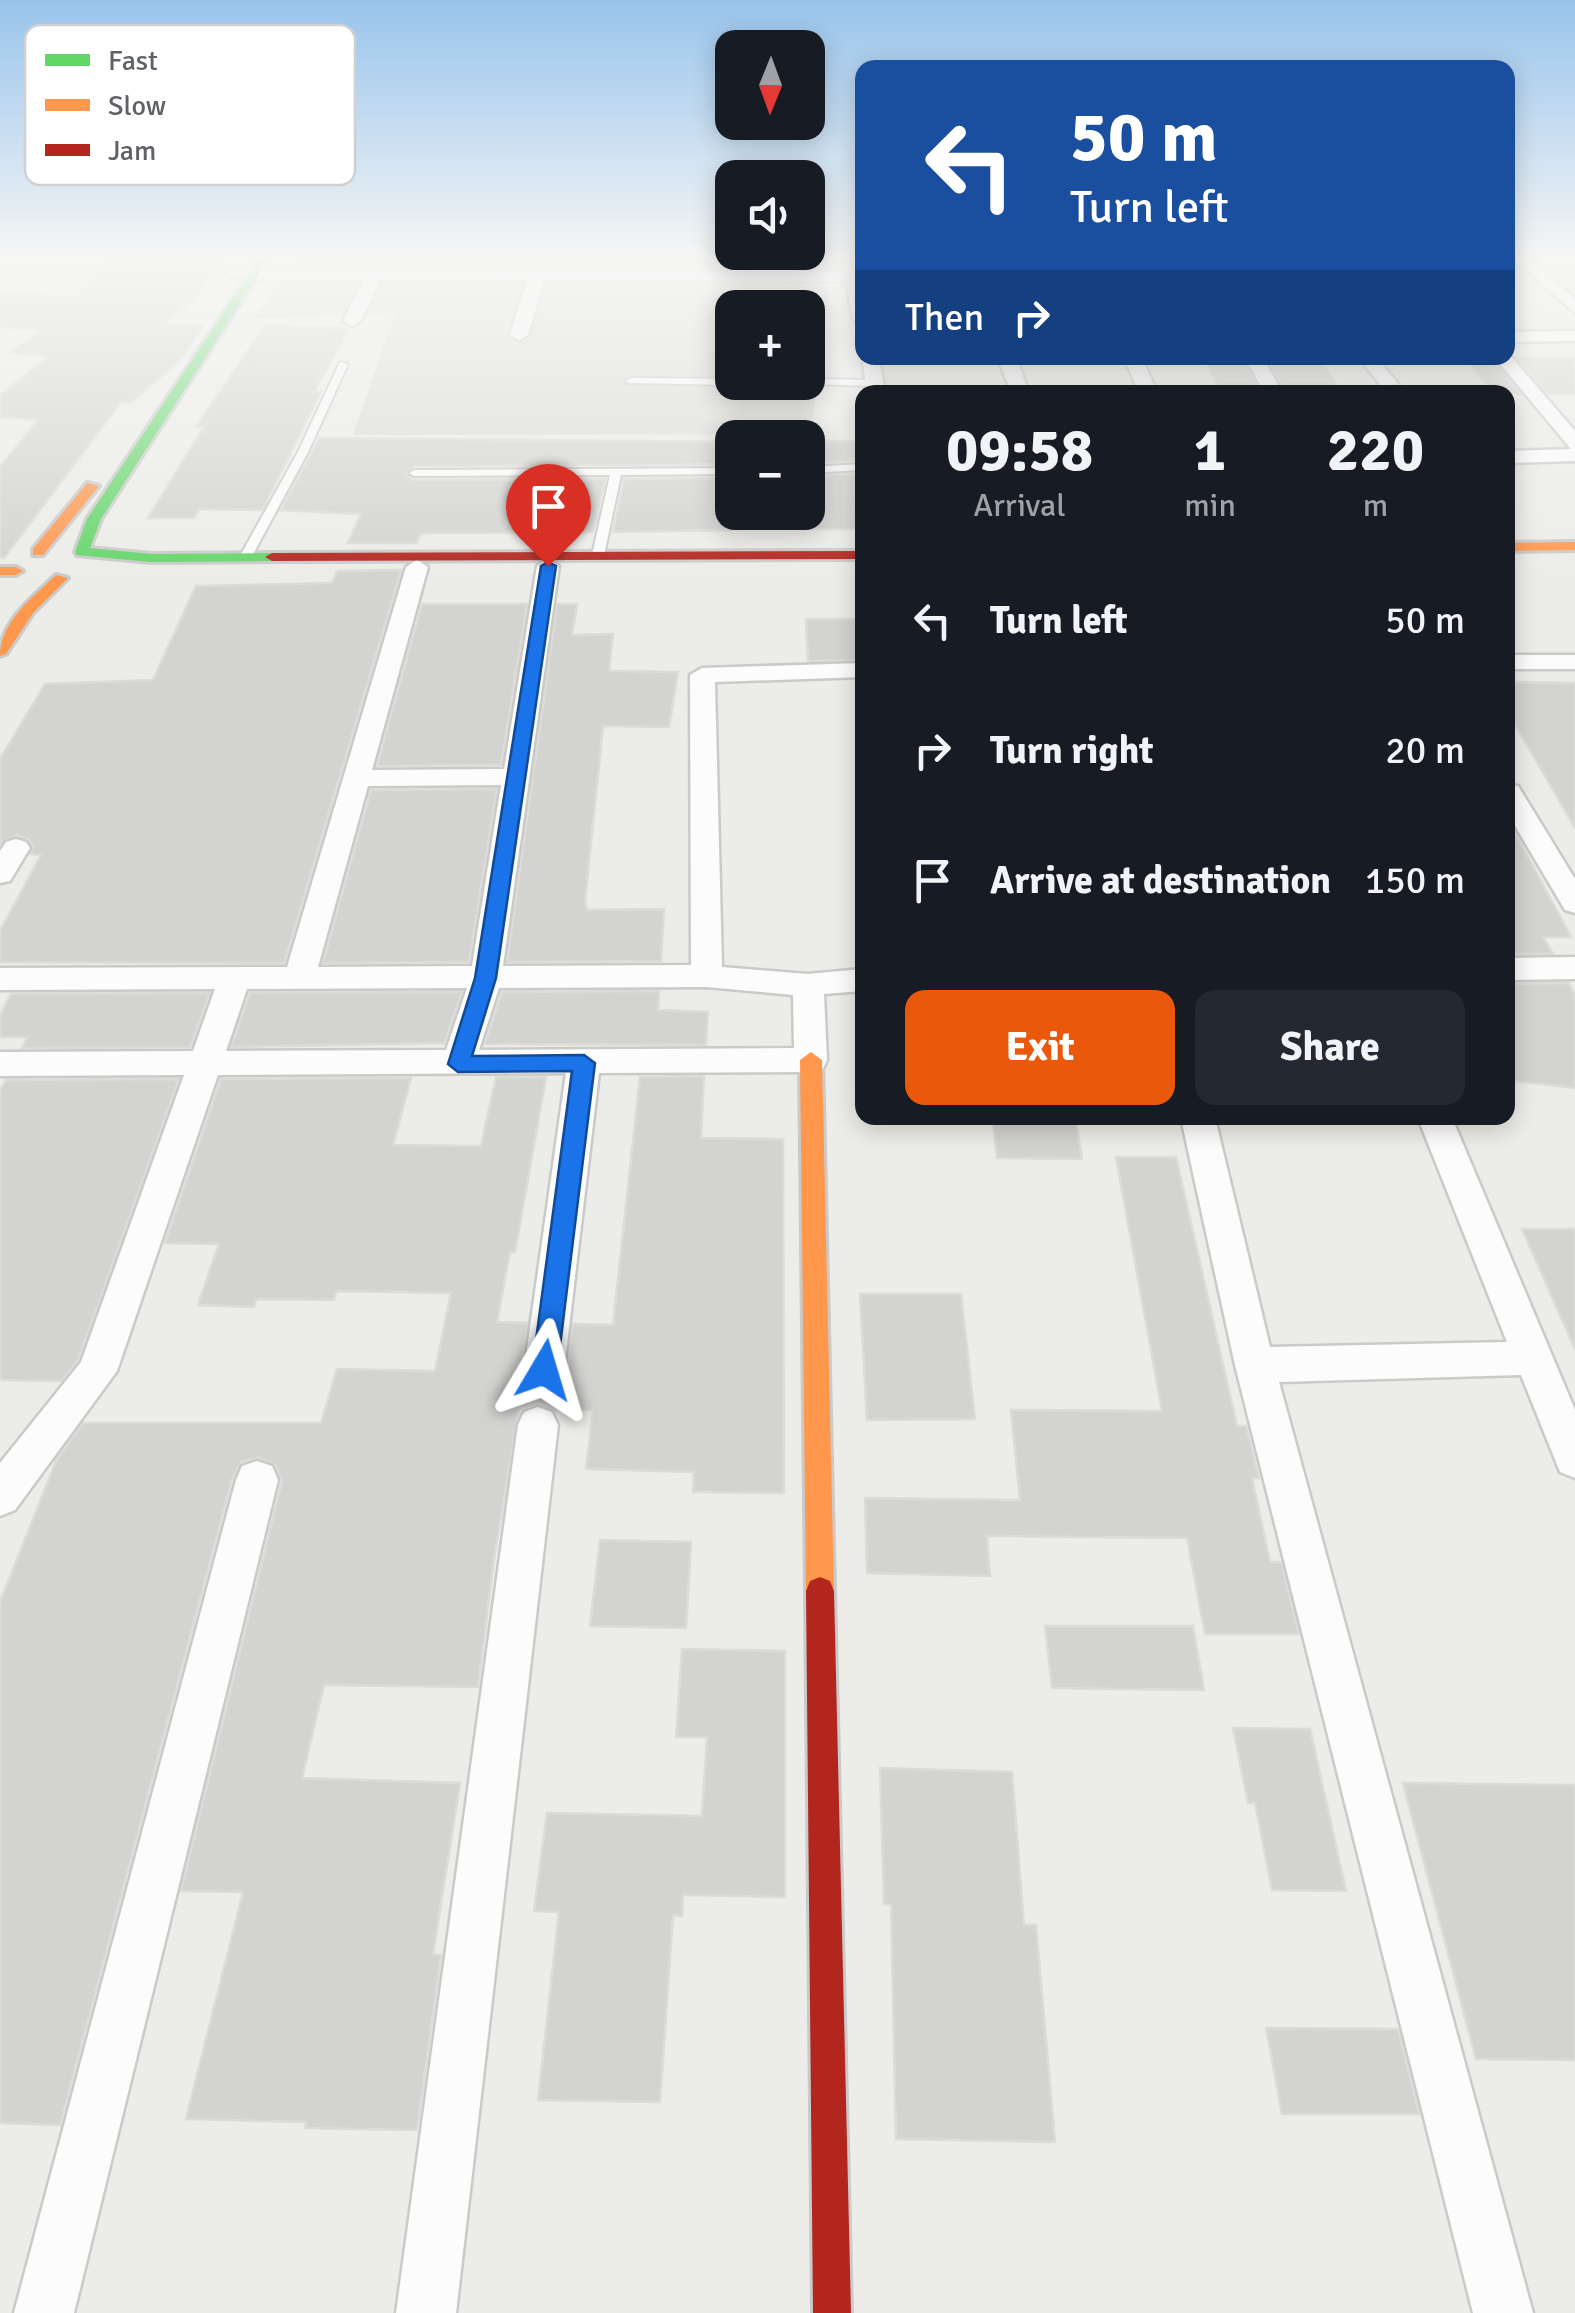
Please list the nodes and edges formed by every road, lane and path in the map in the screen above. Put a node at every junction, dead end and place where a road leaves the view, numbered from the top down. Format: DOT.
graph roads {
  1 [pos="177,367"];
  2 [pos="187,367"];
  3 [pos="342,367"];
  4 [pos="1511,367"];
  5 [pos="630,381"];
  6 [pos="715,382"];
  7 [pos="825,384"];
  8 [pos="855,386"];
  9 [pos="1575,444"];
  10 [pos="1575,455"];
  11 [pos="1515,457"];
  12 [pos="855,467"];
  13 [pos="825,469"];
  14 [pos="715,471"];
  15 [pos="616,472"];
  16 [pos="414,473"];
  17 [pos="1575,546"];
  18 [pos="1515,547"];
  19 [pos="855,554"];
  20 [pos="598,555"];
  21 [pos="1575,555"];
  22 [pos="1515,556"];
  23 [pos="245,558"];
  24 [pos="18,563"];
  25 [pos="855,564"];
  26 [pos="548,566"];
  27 [pos="417,567"];
  28 [pos="72,568"];
  29 [pos="0,622"];
  30 [pos="0,652"];
  31 [pos="1515,662"];
  32 [pos="1575,662"];
  33 [pos="855,670"];
  34 [pos="516,777"];
  35 [pos="356,778"];
  36 [pos="1515,804"];
  37 [pos="16,848"];
  38 [pos="0,874"];
  39 [pos="1575,903"];
  40 [pos="1515,968"];
  41 [pos="1575,968"];
  42 [pos="707,976"];
  43 [pos="236,978"];
  44 [pos="299,978"];
  45 [pos="486,978"];
  46 [pos="0,979"];
  47 [pos="855,981"];
  48 [pos="808,985"];
  49 [pos="811,1060"];
  50 [pos="584,1063"];
  51 [pos="0,1064"];
  52 [pos="208,1064"];
  53 [pos="458,1064"];
  54 [pos="1200,1125"];
  55 [pos="1438,1125"];
  56 [pos="1532,1358"];
  57 [pos="1255,1365"];
  58 [pos="544,1370"];
  59 [pos="538,1425"];
  60 [pos="1575,1460"];
  61 [pos="257,1480"];
  62 [pos="0,1496"];
  63 [pos="44,2313"];
  64 [pos="426,2313"];
  65 [pos="832,2313"];
  66 [pos="1503,2313"];
  1 -- 24 [label="street"];
  2 -- 28 [label="street"];
  3 -- 23 [label="lane"];
  4 -- 9 [label="street"];
  5 -- 6 [label="lane"];
  7 -- 8 [label="lane"];
  10 -- 11 [label="street"];
  12 -- 13 [label="lane"];
  14 -- 15 [label="lane"];
  15 -- 16 [label="lane"];
  15 -- 20 [label="lane"];
  17 -- 18 [label="street"];
  19 -- 20 [label="street"];
  20 -- 23 [label="street"];
  21 -- 22 [label="street"];
  23 -- 28 [label="street"];
  24 -- 28 [label="street"];
  24 -- 28 [label="street"];
  24 -- 29 [label="street"];
  25 -- 26 [label="street"];
  26 -- 27 [label="street"];
  26 -- 34 [label="street"];
  27 -- 28 [label="street"];
  27 -- 35 [label="street"];
  28 -- 30 [label="street"];
  31 -- 32 [label="street"];
  33 -- 42 [label="street"];
  34 -- 35 [label="street"];
  34 -- 45 [label="street"];
  35 -- 44 [label="street"];
  36 -- 39 [label="street"];
  37 -- 38 [label="street"];
  40 -- 41 [label="street"];
  42 -- 45 [label="street"];
  42 -- 48 [label="street"];
  43 -- 44 [label="street"];
  43 -- 46 [label="street"];
  43 -- 52 [label="street"];
  44 -- 45 [label="street"];
  45 -- 53 [label="street"];
  47 -- 48 [label="street"];
  48 -- 49 [label="street"];
  49 -- 50 [label="street"];
  49 -- 65 [label="street"];
  50 -- 53 [label="street"];
  50 -- 58 [label="street"];
  51 -- 52 [label="street"];
  52 -- 53 [label="street"];
  52 -- 62 [label="street"];
  54 -- 57 [label="street"];
  55 -- 56 [label="street"];
  56 -- 57 [label="street"];
  56 -- 60 [label="street"];
  57 -- 66 [label="street"];
  59 -- 64 [label="street"];
  61 -- 63 [label="street"];
}
